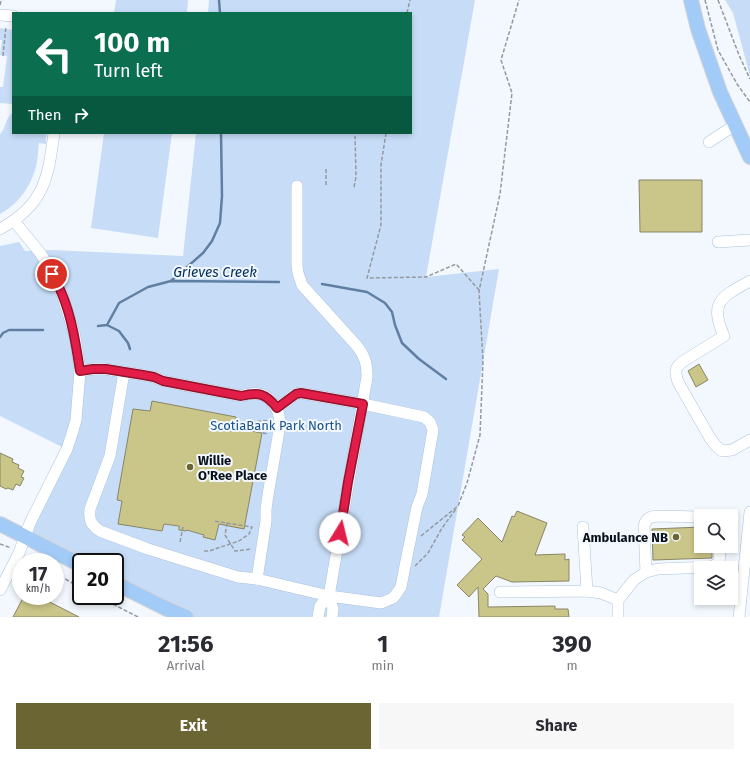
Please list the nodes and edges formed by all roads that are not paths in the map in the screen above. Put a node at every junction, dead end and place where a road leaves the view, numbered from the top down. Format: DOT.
graph roads {
  1 [pos="691,0"];
  2 [pos="0,15"];
  3 [pos="12,16"];
  4 [pos="735,125"];
  5 [pos="54,134"];
  6 [pos="709,142"];
  7 [pos="750,158"];
  8 [pos="297,186"];
  9 [pos="14,221"];
  10 [pos="0,229"];
  11 [pos="750,240"];
  12 [pos="718,242"];
  13 [pos="750,281"];
  14 [pos="80,371"];
  15 [pos="124,372"];
  16 [pos="363,404"];
  17 [pos="277,408"];
  18 [pos="750,440"];
  19 [pos="750,512"];
  20 [pos="694,517"];
  21 [pos="0,524"];
  22 [pos="582,527"];
  23 [pos="25,537"];
  24 [pos="748,551"];
  25 [pos="72,560"];
  26 [pos="694,568"];
  27 [pos="646,572"];
  28 [pos="257,579"];
  29 [pos="124,588"];
  30 [pos="0,590"];
  31 [pos="587,591"];
  32 [pos="500,592"];
  33 [pos="329,596"];
  34 [pos="618,600"];
  35 [pos="182,616"];
  36 [pos="318,617"];
  37 [pos="332,617"];
  38 [pos="618,617"];
  39 [pos="739,617"];
  1 -- 4 [label="main road"];
  2 -- 3 [label="street"];
  4 -- 6 [label="street"];
  4 -- 7 [label="main road"];
  5 -- 9 [label="street"];
  8 -- 16 [label="street"];
  9 -- 10 [label="street"];
  9 -- 14 [label="street"];
  11 -- 12 [label="street"];
  13 -- 18 [label="street"];
  14 -- 15 [label="street"];
  14 -- 23 [label="street"];
  15 -- 17 [label="street"];
  15 -- 28 [label="street"];
  16 -- 17 [label="street"];
  16 -- 33 [label="street"];
  16 -- 33 [label="street"];
  17 -- 28 [label="street"];
  19 -- 24 [label="street"];
  20 -- 27 [label="street"];
  21 -- 23 [label="main road"];
  22 -- 31 [label="street"];
  23 -- 25 [label="main road"];
  23 -- 30 [label="street"];
  24 -- 39 [label="street"];
  26 -- 27 [label="street"];
  27 -- 34 [label="street"];
  28 -- 33 [label="street"];
  29 -- 35 [label="main road"];
  31 -- 32 [label="street"];
  31 -- 34 [label="street"];
  33 -- 36 [label="street"];
  33 -- 37 [label="street"];
  34 -- 38 [label="street"];
}
